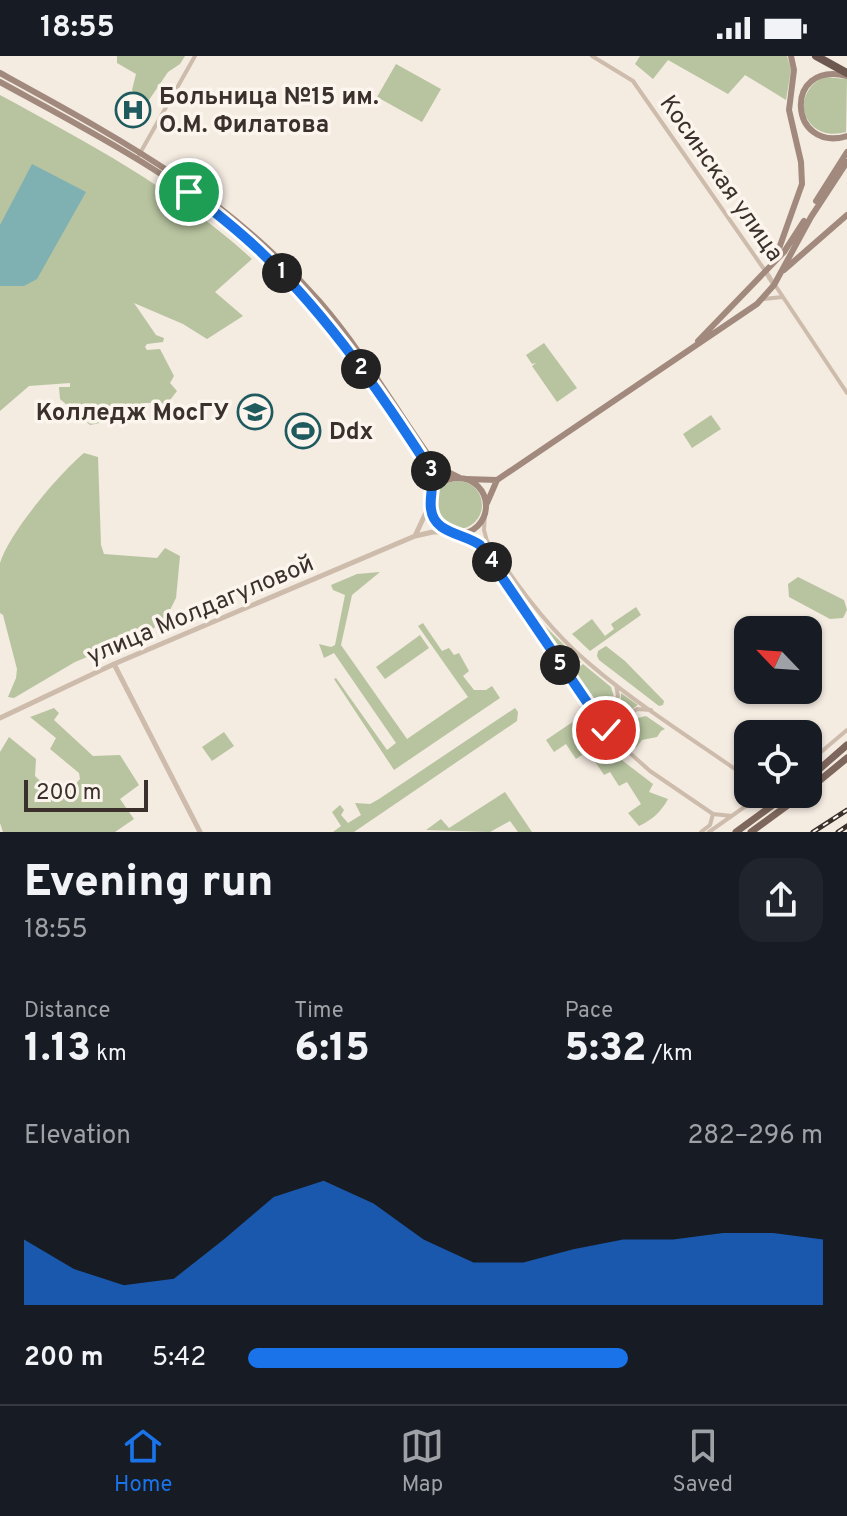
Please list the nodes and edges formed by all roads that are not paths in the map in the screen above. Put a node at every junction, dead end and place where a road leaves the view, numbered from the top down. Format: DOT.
graph roads {
  1 [pos="195,56"];
  2 [pos="592,56"];
  3 [pos="791,56"];
  4 [pos="816,56"];
  5 [pos="0,73"];
  6 [pos="847,74"];
  7 [pos="0,82"];
  8 [pos="847,136"];
  9 [pos="847,152"];
  10 [pos="140,155"];
  11 [pos="847,162"];
  12 [pos="847,215"];
  13 [pos="769,269"];
  14 [pos="779,275"];
  15 [pos="774,285"];
  16 [pos="782,297"];
  17 [pos="762,300"];
  18 [pos="717,323"];
  19 [pos="722,330"];
  20 [pos="693,347"];
  21 [pos="358,359"];
  22 [pos="847,393"];
  23 [pos="463,478"];
  24 [pos="497,480"];
  25 [pos="431,502"];
  26 [pos="486,509"];
  27 [pos="452,532"];
  28 [pos="415,536"];
  29 [pos="114,664"];
  30 [pos="612,681"];
  31 [pos="589,708"];
  32 [pos="660,715"];
  33 [pos="0,718"];
  34 [pos="847,730"];
  35 [pos="847,745"];
  36 [pos="622,748"];
  37 [pos="822,751"];
  38 [pos="847,758"];
  39 [pos="822,767"];
  40 [pos="734,768"];
  41 [pos="822,779"];
  42 [pos="743,808"];
  43 [pos="769,808"];
  44 [pos="784,808"];
  45 [pos="713,814"];
  46 [pos="732,816"];
  47 [pos="708,830"];
  48 [pos="200,832"];
  49 [pos="701,832"];
  50 [pos="736,832"];
  51 [pos="751,832"];
  1 -- 10 [label="street"];
  2 -- 13 [label="street, Косинская улица"];
  3 -- 13 [label="main road"];
  4 -- 6 [label="highway"];
  5 -- 10 [label="main road"];
  6 -- 8 [label="main road"];
  7 -- 10 [label="main road"];
  9 -- 13 [label="main road"];
  10 -- 21 [label="main road"];
  11 -- 14 [label="main road"];
  12 -- 14 [label="main road"];
  13 -- 15 [label="street, Косинская улица"];
  13 -- 18 [label="main road"];
  14 -- 15 [label="main road"];
  15 -- 16 [label="street, Косинская улица"];
  15 -- 17 [label="main road"];
  16 -- 17 [label="street, Косинская улица"];
  16 -- 22 [label="street, Косинская улица"];
  17 -- 19 [label="main road"];
  18 -- 19 [label="street"];
  18 -- 20 [label="main road"];
  19 -- 20 [label="main road"];
  20 -- 24 [label="main road"];
  21 -- 23 [label="main road"];
  21 -- 25 [label="main road"];
  23 -- 24 [label="main road"];
  23 -- 25 [label="main road"];
  23 -- 26 [label="main road"];
  24 -- 26 [label="main road"];
  25 -- 27 [label="main road"];
  25 -- 28 [label="street"];
  26 -- 27 [label="main road"];
  26 -- 30 [label="street"];
  27 -- 28 [label="street, улица Молдагуловой"];
  27 -- 31 [label="street"];
  28 -- 29 [label="street, улица Молдагуловой"];
  29 -- 33 [label="street, улица Молдагуловой"];
  29 -- 48 [label="street"];
  30 -- 31 [label="street"];
  30 -- 32 [label="street"];
  31 -- 36 [label="street"];
  32 -- 36 [label="street"];
  32 -- 40 [label="street"];
  34 -- 37 [label="street"];
  35 -- 39 [label="main road"];
  36 -- 45 [label="street"];
  38 -- 41 [label="main road"];
  42 -- 46 [label="street"];
  43 -- 50 [label="main road"];
  44 -- 51 [label="main road"];
  45 -- 46 [label="street"];
  45 -- 47 [label="street"];
  46 -- 47 [label="street"];
  47 -- 49 [label="street"];
}
